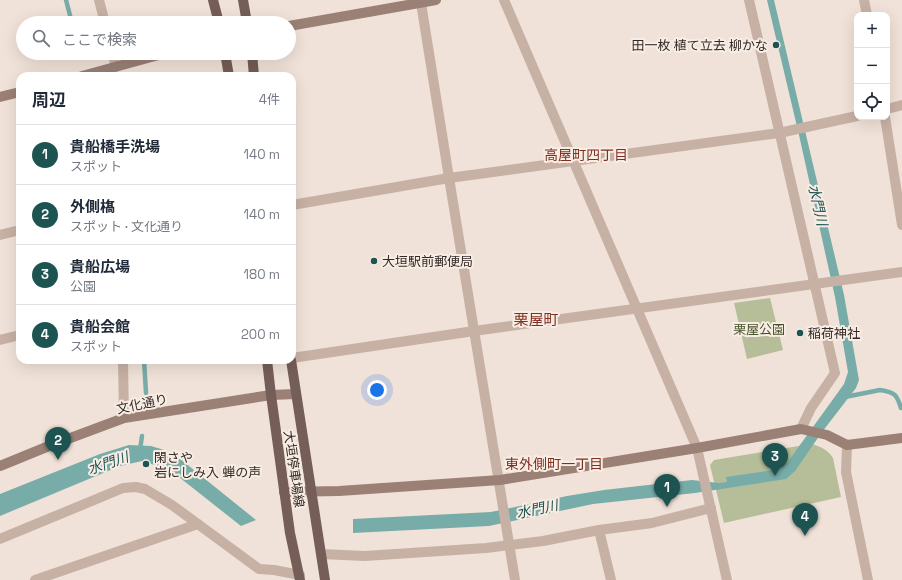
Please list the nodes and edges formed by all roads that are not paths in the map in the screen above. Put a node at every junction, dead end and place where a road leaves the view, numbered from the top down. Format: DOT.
graph roads {
  1 [pos="99,0"];
  2 [pos="213,0"];
  3 [pos="243,0"];
  4 [pos="436,0"];
  5 [pos="504,0"];
  6 [pos="749,0"];
  7 [pos="864,0"];
  8 [pos="421,3"];
  9 [pos="866,12"];
  10 [pos="103,16"];
  11 [pos="217,16"];
  12 [pos="246,16"];
  13 [pos="296,25"];
  14 [pos="114,60"];
  15 [pos="141,60"];
  16 [pos="226,60"];
  17 [pos="253,60"];
  18 [pos="116,67"];
  19 [pos="97,72"];
  20 [pos="228,72"];
  21 [pos="254,72"];
  22 [pos="16,93"];
  23 [pos="0,97"];
  24 [pos="902,105"];
  25 [pos="890,108"];
  26 [pos="854,117"];
  27 [pos="884,120"];
  28 [pos="780,133"];
  29 [pos="574,162"];
  30 [pos="448,178"];
  31 [pos="296,204"];
  32 [pos="902,226"];
  33 [pos="16,231"];
  34 [pos="0,235"];
  35 [pos="902,272"];
  36 [pos="815,284"];
  37 [pos="636,309"];
  38 [pos="474,331"];
  39 [pos="16,336"];
  40 [pos="0,340"];
  41 [pos="296,358"];
  42 [pos="123,364"];
  43 [pos="267,364"];
  44 [pos="292,364"];
  45 [pos="296,394"];
  46 [pos="271,395"];
  47 [pos="124,418"];
  48 [pos="801,429"];
  49 [pos="902,438"];
  50 [pos="847,445"];
  51 [pos="697,448"];
  52 [pos="0,466"];
  53 [pos="500,480"];
  54 [pos="311,491"];
  55 [pos="284,492"];
  56 [pos="711,508"];
  57 [pos="198,524"];
  58 [pos="599,530"];
  59 [pos="0,539"];
  60 [pos="510,544"];
  61 [pos="320,554"];
  62 [pos="300,577"];
  63 [pos="35,580"];
  64 [pos="325,580"];
  65 [pos="516,580"];
  66 [pos="611,580"];
  67 [pos="727,580"];
  68 [pos="868,580"];
  1 -- 10 [label="street"];
  2 -- 11 [label="main road"];
  3 -- 12 [label="main road"];
  4 -- 8 [label="street"];
  5 -- 29 [label="street"];
  6 -- 28 [label="street"];
  7 -- 9 [label="street"];
  8 -- 13 [label="street"];
  8 -- 30 [label="street"];
  14 -- 18 [label="street"];
  15 -- 18 [label="street"];
  16 -- 20 [label="main road"];
  17 -- 21 [label="main road"];
  18 -- 19 [label="street"];
  22 -- 23 [label="street"];
  24 -- 25 [label="street"];
  26 -- 28 [label="street"];
  27 -- 32 [label="street"];
  28 -- 29 [label="street"];
  28 -- 36 [label="street"];
  29 -- 30 [label="street"];
  29 -- 37 [label="street"];
  30 -- 31 [label="street"];
  30 -- 38 [label="street"];
  33 -- 34 [label="street"];
  35 -- 36 [label="street"];
  36 -- 37 [label="street"];
  36 -- 48 [label="street"];
  37 -- 38 [label="street"];
  37 -- 51 [label="street"];
  38 -- 41 [label="street"];
  38 -- 53 [label="street"];
  39 -- 40 [label="street"];
  42 -- 47 [label="street"];
  43 -- 46 [label="main road, 大垣停車場線"];
  44 -- 45 [label="main road, 大垣停車場線"];
  45 -- 46 [label="street, 文化通り"];
  45 -- 54 [label="main road, 大垣停車場線"];
  46 -- 47 [label="street, 文化通り"];
  46 -- 55 [label="main road, 大垣停車場線"];
  47 -- 52 [label="street, 文化通り"];
  48 -- 50 [label="street"];
  48 -- 51 [label="street"];
  49 -- 50 [label="street"];
  50 -- 68 [label="street"];
  51 -- 53 [label="street"];
  51 -- 56 [label="street"];
  53 -- 54 [label="street"];
  53 -- 60 [label="street"];
  54 -- 55 [label="street"];
  54 -- 61 [label="main road, 大垣停車場線"];
  55 -- 62 [label="main road, 大垣停車場線"];
  56 -- 58 [label="street"];
  56 -- 67 [label="street"];
  57 -- 59 [label="street"];
  57 -- 62 [label="street"];
  57 -- 63 [label="street"];
  58 -- 60 [label="street"];
  58 -- 66 [label="street"];
  60 -- 61 [label="street"];
  60 -- 65 [label="street"];
  61 -- 64 [label="main road, 大垣停車場線"];
}
